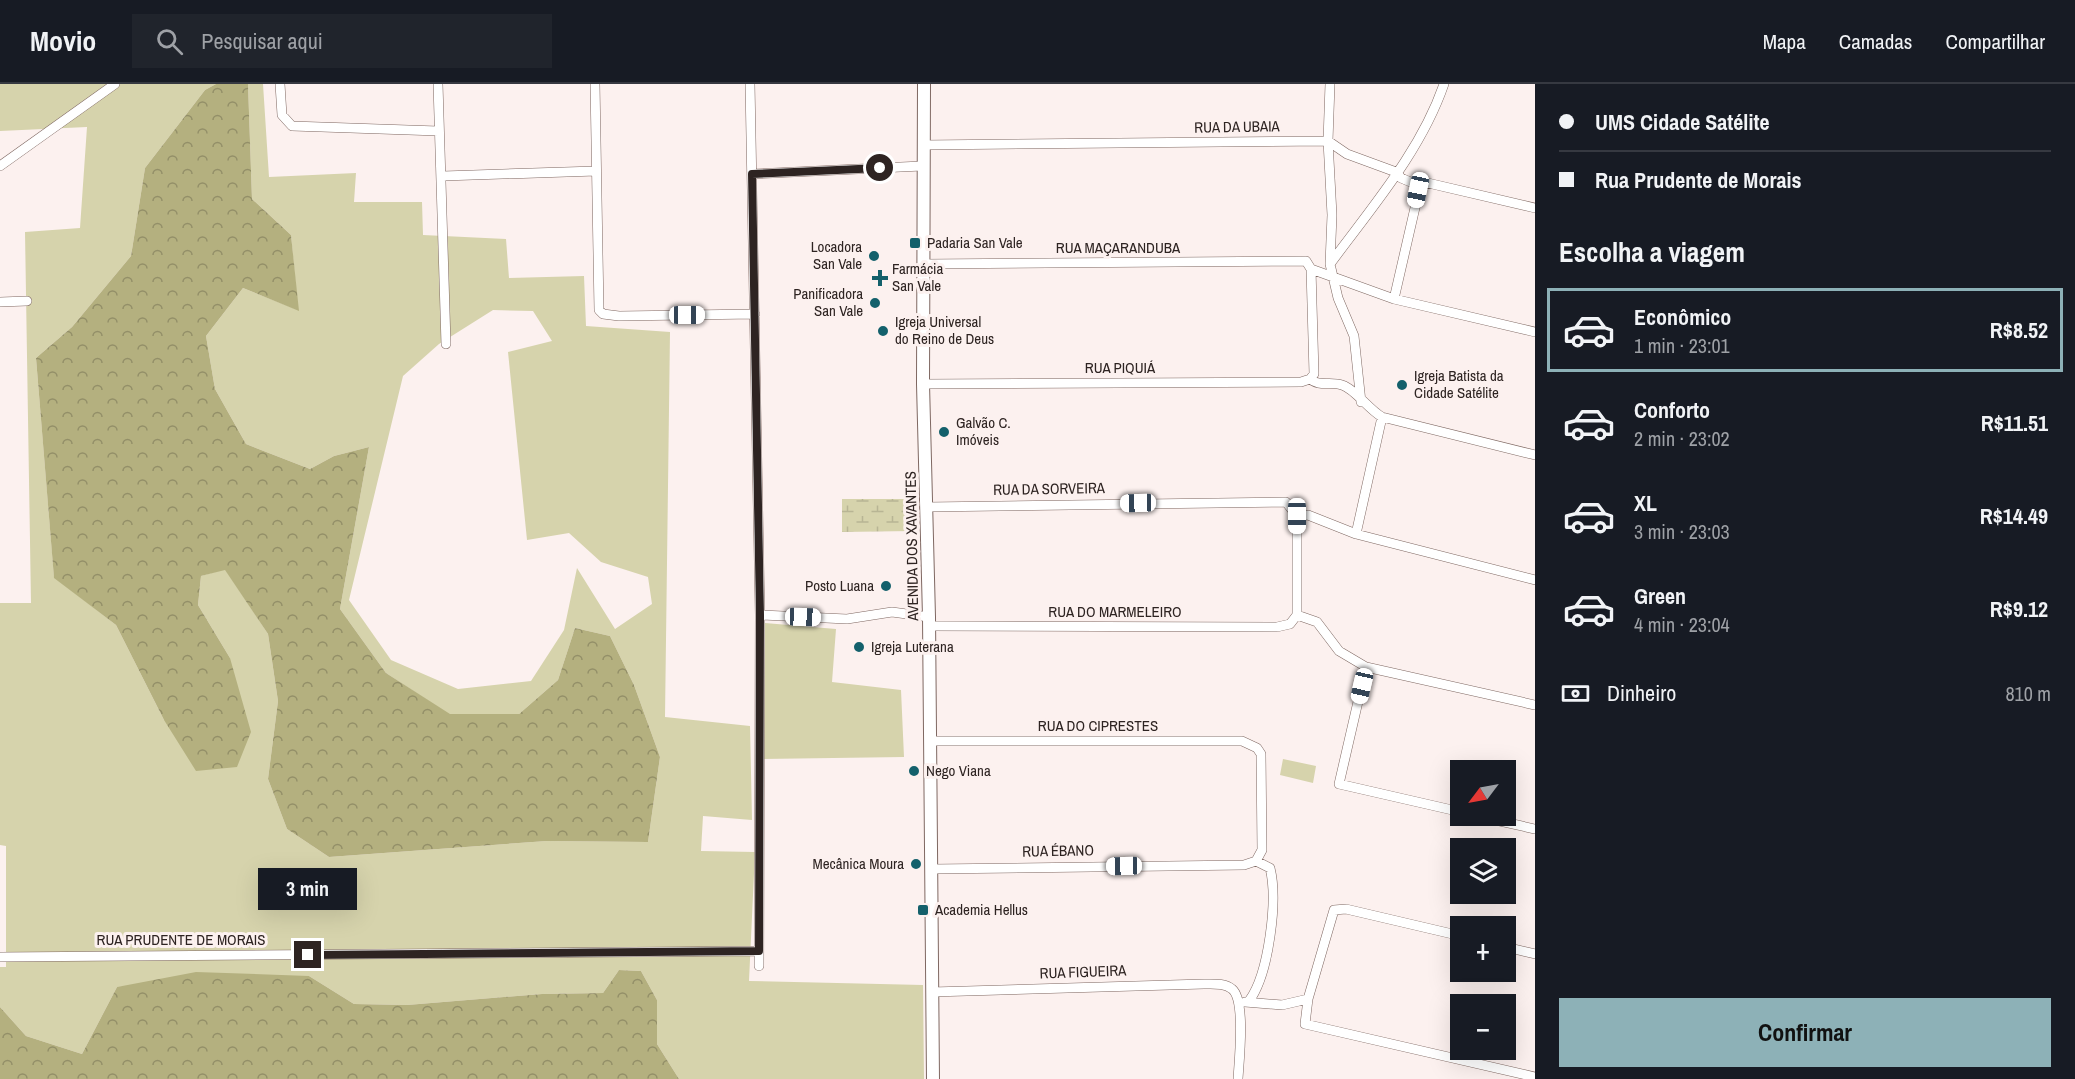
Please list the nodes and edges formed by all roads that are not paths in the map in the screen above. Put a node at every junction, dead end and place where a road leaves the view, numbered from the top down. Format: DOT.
graph roads {
  1 [pos="115,84"];
  2 [pos="280,84"];
  3 [pos="438,84"];
  4 [pos="595,84"];
  5 [pos="750,84"];
  6 [pos="924,84"];
  7 [pos="1330,84"];
  8 [pos="1444,84"];
  9 [pos="438,131"];
  10 [pos="1328,141"];
  11 [pos="923,145"];
  12 [pos="0,166"];
  13 [pos="922,166"];
  14 [pos="596,171"];
  15 [pos="1396,172"];
  16 [pos="752,174"];
  17 [pos="443,176"];
  18 [pos="1420,186"];
  19 [pos="1535,208"];
  20 [pos="924,264"];
  21 [pos="1330,264"];
  22 [pos="1311,267"];
  23 [pos="1332,277"];
  24 [pos="1394,299"];
  25 [pos="27,301"];
  26 [pos="0,302"];
  27 [pos="755,314"];
  28 [pos="1535,332"];
  29 [pos="446,344"];
  30 [pos="1312,376"];
  31 [pos="923,384"];
  32 [pos="1361,402"];
  33 [pos="1382,417"];
  34 [pos="1535,455"];
  35 [pos="927,507"];
  36 [pos="1297,516"];
  37 [pos="1356,534"];
  38 [pos="1535,580"];
  39 [pos="760,615"];
  40 [pos="1297,615"];
  41 [pos="929,622"];
  42 [pos="1366,667"];
  43 [pos="1535,705"];
  44 [pos="930,741"];
  45 [pos="1450,809"];
  46 [pos="1516,825"];
  47 [pos="1535,830"];
  48 [pos="1256,861"];
  49 [pos="932,869"];
  50 [pos="1450,933"];
  51 [pos="1516,949"];
  52 [pos="759,951"];
  53 [pos="1535,954"];
  54 [pos="0,957"];
  55 [pos="759,966"];
  56 [pos="932,992"];
  57 [pos="1308,999"];
  58 [pos="1244,1002"];
  59 [pos="1535,1077"];
  60 [pos="933,1079"];
  61 [pos="1238,1079"];
  1 -- 12 [label="street"];
  2 -- 9 [label="street"];
  3 -- 9 [label="street"];
  4 -- 14 [label="street"];
  5 -- 16 [label="street"];
  6 -- 11 [label="main road, AVENIDA DOS XAVANTES"];
  7 -- 10 [label="street"];
  8 -- 15 [label="street"];
  9 -- 17 [label="street"];
  10 -- 11 [label="street, RUA DA UBAIA"];
  10 -- 15 [label="street"];
  10 -- 21 [label="street"];
  11 -- 13 [label="main road, AVENIDA DOS XAVANTES"];
  13 -- 16 [label="street"];
  13 -- 20 [label="main road, AVENIDA DOS XAVANTES"];
  14 -- 17 [label="street"];
  14 -- 27 [label="street"];
  15 -- 18 [label="street"];
  15 -- 21 [label="street"];
  16 -- 27 [label="street"];
  17 -- 29 [label="street"];
  18 -- 19 [label="street"];
  18 -- 24 [label="street"];
  20 -- 22 [label="street, RUA MAÇARANDUBA"];
  20 -- 31 [label="main road, AVENIDA DOS XAVANTES"];
  21 -- 23 [label="street"];
  22 -- 23 [label="street, RUA MAÇARANDUBA"];
  22 -- 30 [label="street"];
  23 -- 24 [label="street, RUA MAÇARANDUBA"];
  23 -- 32 [label="street"];
  24 -- 28 [label="street"];
  25 -- 26 [label="street"];
  27 -- 39 [label="street"];
  30 -- 31 [label="street, RUA PIQUIÁ"];
  30 -- 32 [label="street, RUA PIQUIÁ"];
  31 -- 35 [label="main road, AVENIDA DOS XAVANTES"];
  32 -- 33 [label="street, RUA PIQUIÁ"];
  33 -- 34 [label="street"];
  33 -- 37 [label="street"];
  35 -- 36 [label="street, RUA DA SORVEIRA"];
  35 -- 41 [label="main road, AVENIDA DOS XAVANTES"];
  36 -- 37 [label="street"];
  36 -- 40 [label="street"];
  37 -- 38 [label="street"];
  39 -- 41 [label="street, RUA DO MARMELEIRO"];
  39 -- 52 [label="street"];
  40 -- 41 [label="street, RUA DO MARMELEIRO"];
  40 -- 42 [label="street"];
  41 -- 44 [label="main road, AVENIDA DOS XAVANTES"];
  42 -- 43 [label="street"];
  42 -- 45 [label="street"];
  44 -- 48 [label="street, RUA DO CIPRESTES"];
  44 -- 49 [label="main road, AVENIDA DOS XAVANTES"];
  46 -- 47 [label="street"];
  48 -- 49 [label="street, RUA ÉBANO"];
  48 -- 58 [label="street"];
  49 -- 56 [label="main road, AVENIDA DOS XAVANTES"];
  50 -- 57 [label="street"];
  51 -- 53 [label="street"];
  52 -- 54 [label="street, RUA PRUDENTE DE MORAIS"];
  52 -- 55 [label="street"];
  56 -- 58 [label="street, RUA FIGUEIRA"];
  56 -- 60 [label="main road, AVENIDA DOS XAVANTES"];
  57 -- 58 [label="street"];
  57 -- 59 [label="street"];
  58 -- 61 [label="street"];
}
